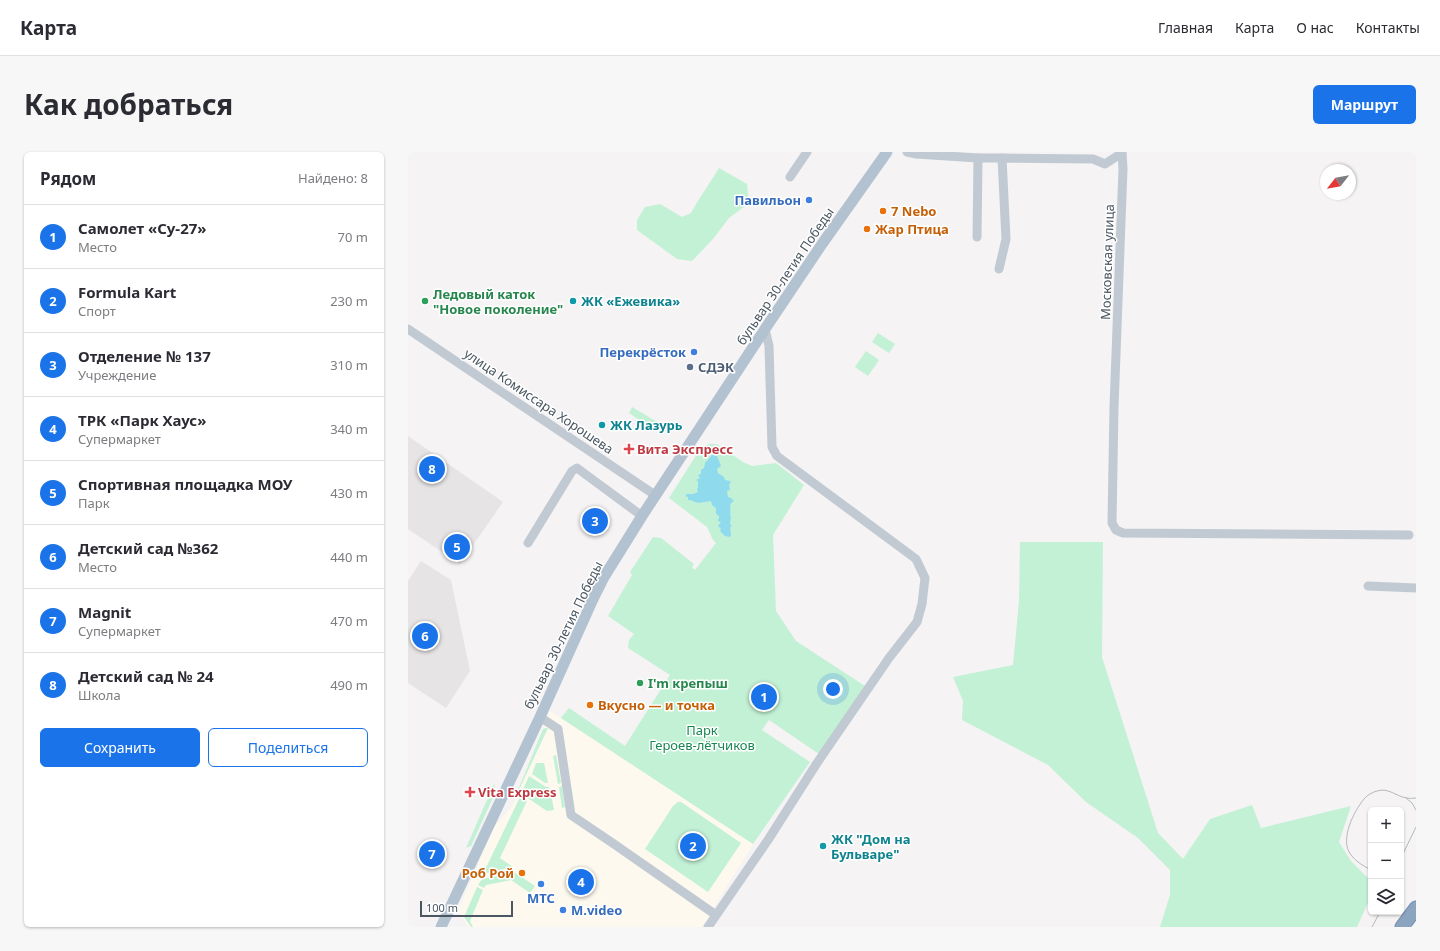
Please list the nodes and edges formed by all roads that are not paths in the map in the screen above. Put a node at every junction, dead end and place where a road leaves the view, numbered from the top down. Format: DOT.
graph roads {
  1 [pos="807,152"];
  2 [pos="887,152"];
  3 [pos="907,152"];
  4 [pos="1122,153"];
  5 [pos="978,158"];
  6 [pos="1002,158"];
  7 [pos="790,177"];
  8 [pos="977,237"];
  9 [pos="999,269"];
  10 [pos="408,329"];
  11 [pos="765,329"];
  12 [pos="655,495"];
  13 [pos="642,516"];
  14 [pos="1408,534"];
  15 [pos="528,543"];
  16 [pos="1368,586"];
  17 [pos="1416,588"];
  18 [pos="540,717"];
  19 [pos="1416,908"];
  20 [pos="716,916"];
  21 [pos="711,926"];
  22 [pos="441,927"];
  23 [pos="1402,927"];
  1 -- 7 [label="street"];
  2 -- 11 [label="main road, бульвар 30-летия Победы"];
  3 -- 5 [label="street"];
  4 -- 6 [label="street"];
  4 -- 14 [label="street, Московская улица"];
  5 -- 6 [label="street"];
  5 -- 8 [label="street"];
  6 -- 9 [label="street"];
  10 -- 12 [label="street, улица Комиссара Хорошева"];
  11 -- 12 [label="main road, бульвар 30-летия Победы"];
  11 -- 20 [label="street"];
  12 -- 13 [label="main road, бульвар 30-летия Победы"];
  13 -- 15 [label="street"];
  13 -- 18 [label="main road, бульвар 30-летия Победы"];
  16 -- 17 [label="street"];
  18 -- 20 [label="street"];
  18 -- 22 [label="main road, бульвар 30-летия Победы"];
  19 -- 23 [label="highway"];
  20 -- 21 [label="street"];
}
